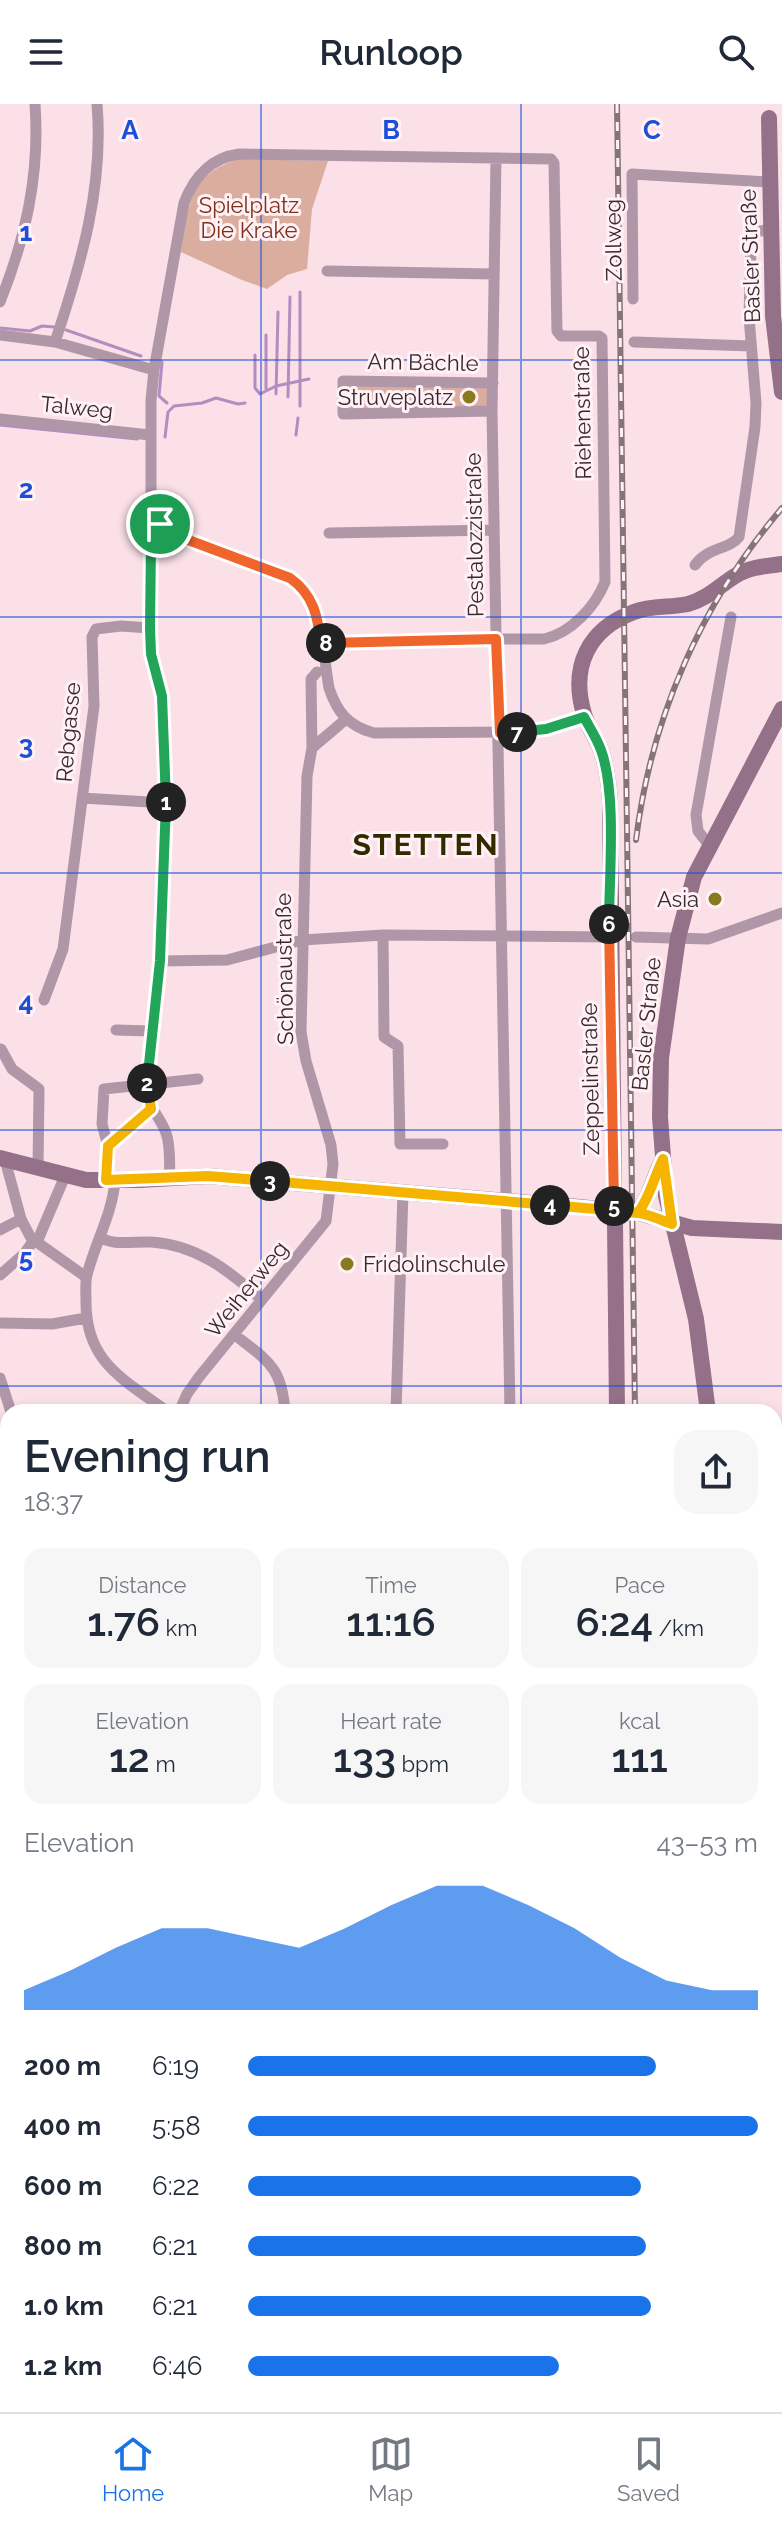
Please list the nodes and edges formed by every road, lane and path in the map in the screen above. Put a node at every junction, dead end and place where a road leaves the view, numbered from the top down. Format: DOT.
graph roads {
  1 [pos="35,104"];
  2 [pos="97,104"];
  3 [pos="769,118"];
  4 [pos="496,158"];
  5 [pos="769,182"];
  6 [pos="774,219"];
  7 [pos="327,271"];
  8 [pos="494,274"];
  9 [pos="633,299"];
  10 [pos="0,302"];
  11 [pos="0,335"];
  12 [pos="55,342"];
  13 [pos="634,342"];
  14 [pos="751,346"];
  15 [pos="154,370"];
  16 [pos="493,383"];
  17 [pos="782,392"];
  18 [pos="492,411"];
  19 [pos="0,419"];
  20 [pos="150,435"];
  21 [pos="160,524"];
  22 [pos="494,530"];
  23 [pos="329,533"];
  24 [pos="782,564"];
  25 [pos="695,565"];
  26 [pos="731,617"];
  27 [pos="150,628"];
  28 [pos="496,639"];
  29 [pos="321,645"];
  30 [pos="317,672"];
  31 [pos="782,709"];
  32 [pos="584,717"];
  33 [pos="345,720"];
  34 [pos="500,733"];
  35 [pos="312,748"];
  36 [pos="82,798"];
  37 [pos="166,803"];
  38 [pos="709,845"];
  39 [pos="782,914"];
  40 [pos="383,935"];
  41 [pos="609,937"];
  42 [pos="636,937"];
  43 [pos="500,938"];
  44 [pos="678,938"];
  45 [pos="302,940"];
  46 [pos="160,961"];
  47 [pos="44,1000"];
  48 [pos="116,1030"];
  49 [pos="151,1031"];
  50 [pos="1,1049"];
  51 [pos="198,1079"];
  52 [pos="147,1084"];
  53 [pos="151,1109"];
  54 [pos="443,1144"];
  55 [pos="108,1146"];
  56 [pos="2,1159"];
  57 [pos="663,1159"];
  58 [pos="38,1169"];
  59 [pos="65,1176"];
  60 [pos="170,1179"];
  61 [pos="110,1181"];
  62 [pos="331,1186"];
  63 [pos="403,1192"];
  64 [pos="505,1201"];
  65 [pos="638,1213"];
  66 [pos="617,1215"];
  67 [pos="21,1219"];
  68 [pos="672,1224"];
  69 [pos="0,1230"];
  70 [pos="782,1232"];
  71 [pos="101,1238"];
  72 [pos="36,1241"];
  73 [pos="0,1275"];
  74 [pos="86,1277"];
  75 [pos="261,1299"];
  76 [pos="86,1318"];
  77 [pos="0,1323"];
  78 [pos="235,1335"];
  79 [pos="0,1378"];
  80 [pos="8,1404"];
  81 [pos="156,1404"];
  82 [pos="183,1404"];
  83 [pos="285,1404"];
  84 [pos="396,1404"];
  85 [pos="510,1404"];
  86 [pos="617,1404"];
  87 [pos="707,1404"];
  1 -- 10 [label="street"];
  2 -- 12 [label="street"];
  3 -- 5 [label="main road, Basler Straße"];
  4 -- 8 [label="street, Pestalozzistraße"];
  4 -- 15 [label="street"];
  4 -- 28 [label="street, Riehenstraße"];
  5 -- 6 [label="main road, Basler Straße"];
  5 -- 9 [label="street, Zollweg"];
  6 -- 14 [label="street"];
  6 -- 17 [label="main road, Basler Straße"];
  7 -- 8 [label="street"];
  8 -- 16 [label="street, Pestalozzistraße"];
  11 -- 12 [label="street"];
  12 -- 15 [label="street"];
  13 -- 14 [label="street"];
  14 -- 25 [label="street"];
  15 -- 20 [label="street"];
  16 -- 18 [label="street, Pestalozzistraße"];
  16 -- 18 [label="street, Am Bächle"];
  18 -- 22 [label="street, Pestalozzistraße"];
  19 -- 20 [label="street, Talweg"];
  20 -- 21 [label="street"];
  21 -- 27 [label="street"];
  21 -- 29 [label="street"];
  22 -- 23 [label="street"];
  22 -- 28 [label="street, Pestalozzistraße"];
  24 -- 32 [label="main road"];
  26 -- 38 [label="street"];
  27 -- 36 [label="street, Rebgasse"];
  27 -- 37 [label="street"];
  28 -- 29 [label="street"];
  28 -- 34 [label="street, Pestalozzistraße"];
  29 -- 33 [label="street"];
  30 -- 35 [label="street, Schönaustraße"];
  31 -- 38 [label="main road, Basler Straße"];
  32 -- 34 [label="street"];
  32 -- 41 [label="main road, Zeppelinstraße"];
  33 -- 34 [label="street"];
  33 -- 35 [label="street"];
  34 -- 43 [label="street, Pestalozzistraße"];
  35 -- 45 [label="street, Schönaustraße"];
  36 -- 37 [label="street, Rebgasse"];
  36 -- 47 [label="street, Rebgasse"];
  37 -- 46 [label="street"];
  38 -- 44 [label="main road, Basler Straße"];
  39 -- 44 [label="street"];
  40 -- 43 [label="street"];
  40 -- 45 [label="street"];
  40 -- 54 [label="street"];
  41 -- 43 [label="street"];
  41 -- 66 [label="main road, Zeppelinstraße"];
  42 -- 44 [label="street"];
  43 -- 64 [label="street, Pestalozzistraße"];
  44 -- 57 [label="main road, Basler Straße"];
  45 -- 46 [label="street"];
  45 -- 62 [label="street, Schönaustraße"];
  46 -- 49 [label="street"];
  48 -- 49 [label="street"];
  49 -- 52 [label="street"];
  50 -- 58 [label="street"];
  51 -- 52 [label="street"];
  52 -- 53 [label="street"];
  52 -- 55 [label="street"];
  53 -- 55 [label="street"];
  53 -- 60 [label="street"];
  55 -- 61 [label="street"];
  56 -- 58 [label="main road"];
  56 -- 67 [label="street"];
  57 -- 65 [label="main road"];
  57 -- 68 [label="main road, Basler Straße"];
  58 -- 59 [label="main road"];
  59 -- 61 [label="main road"];
  59 -- 72 [label="street"];
  60 -- 61 [label="main road"];
  60 -- 62 [label="main road"];
  61 -- 71 [label="street"];
  62 -- 63 [label="main road"];
  62 -- 75 [label="street, Weiherweg"];
  63 -- 64 [label="main road"];
  63 -- 84 [label="street"];
  64 -- 66 [label="main road"];
  64 -- 85 [label="street, Pestalozzistraße"];
  65 -- 66 [label="main road"];
  65 -- 68 [label="main road"];
  66 -- 86 [label="main road, Zeppelinstraße"];
  67 -- 69 [label="street"];
  67 -- 72 [label="street"];
  68 -- 70 [label="main road"];
  68 -- 87 [label="main road, Basler Straße"];
  71 -- 74 [label="street"];
  71 -- 75 [label="street"];
  72 -- 73 [label="street"];
  72 -- 74 [label="street"];
  74 -- 76 [label="street"];
  75 -- 78 [label="street, Weiherweg"];
  76 -- 77 [label="street"];
  76 -- 81 [label="street"];
  78 -- 82 [label="street, Weiherweg"];
  78 -- 83 [label="street"];
  79 -- 80 [label="street"];
}
